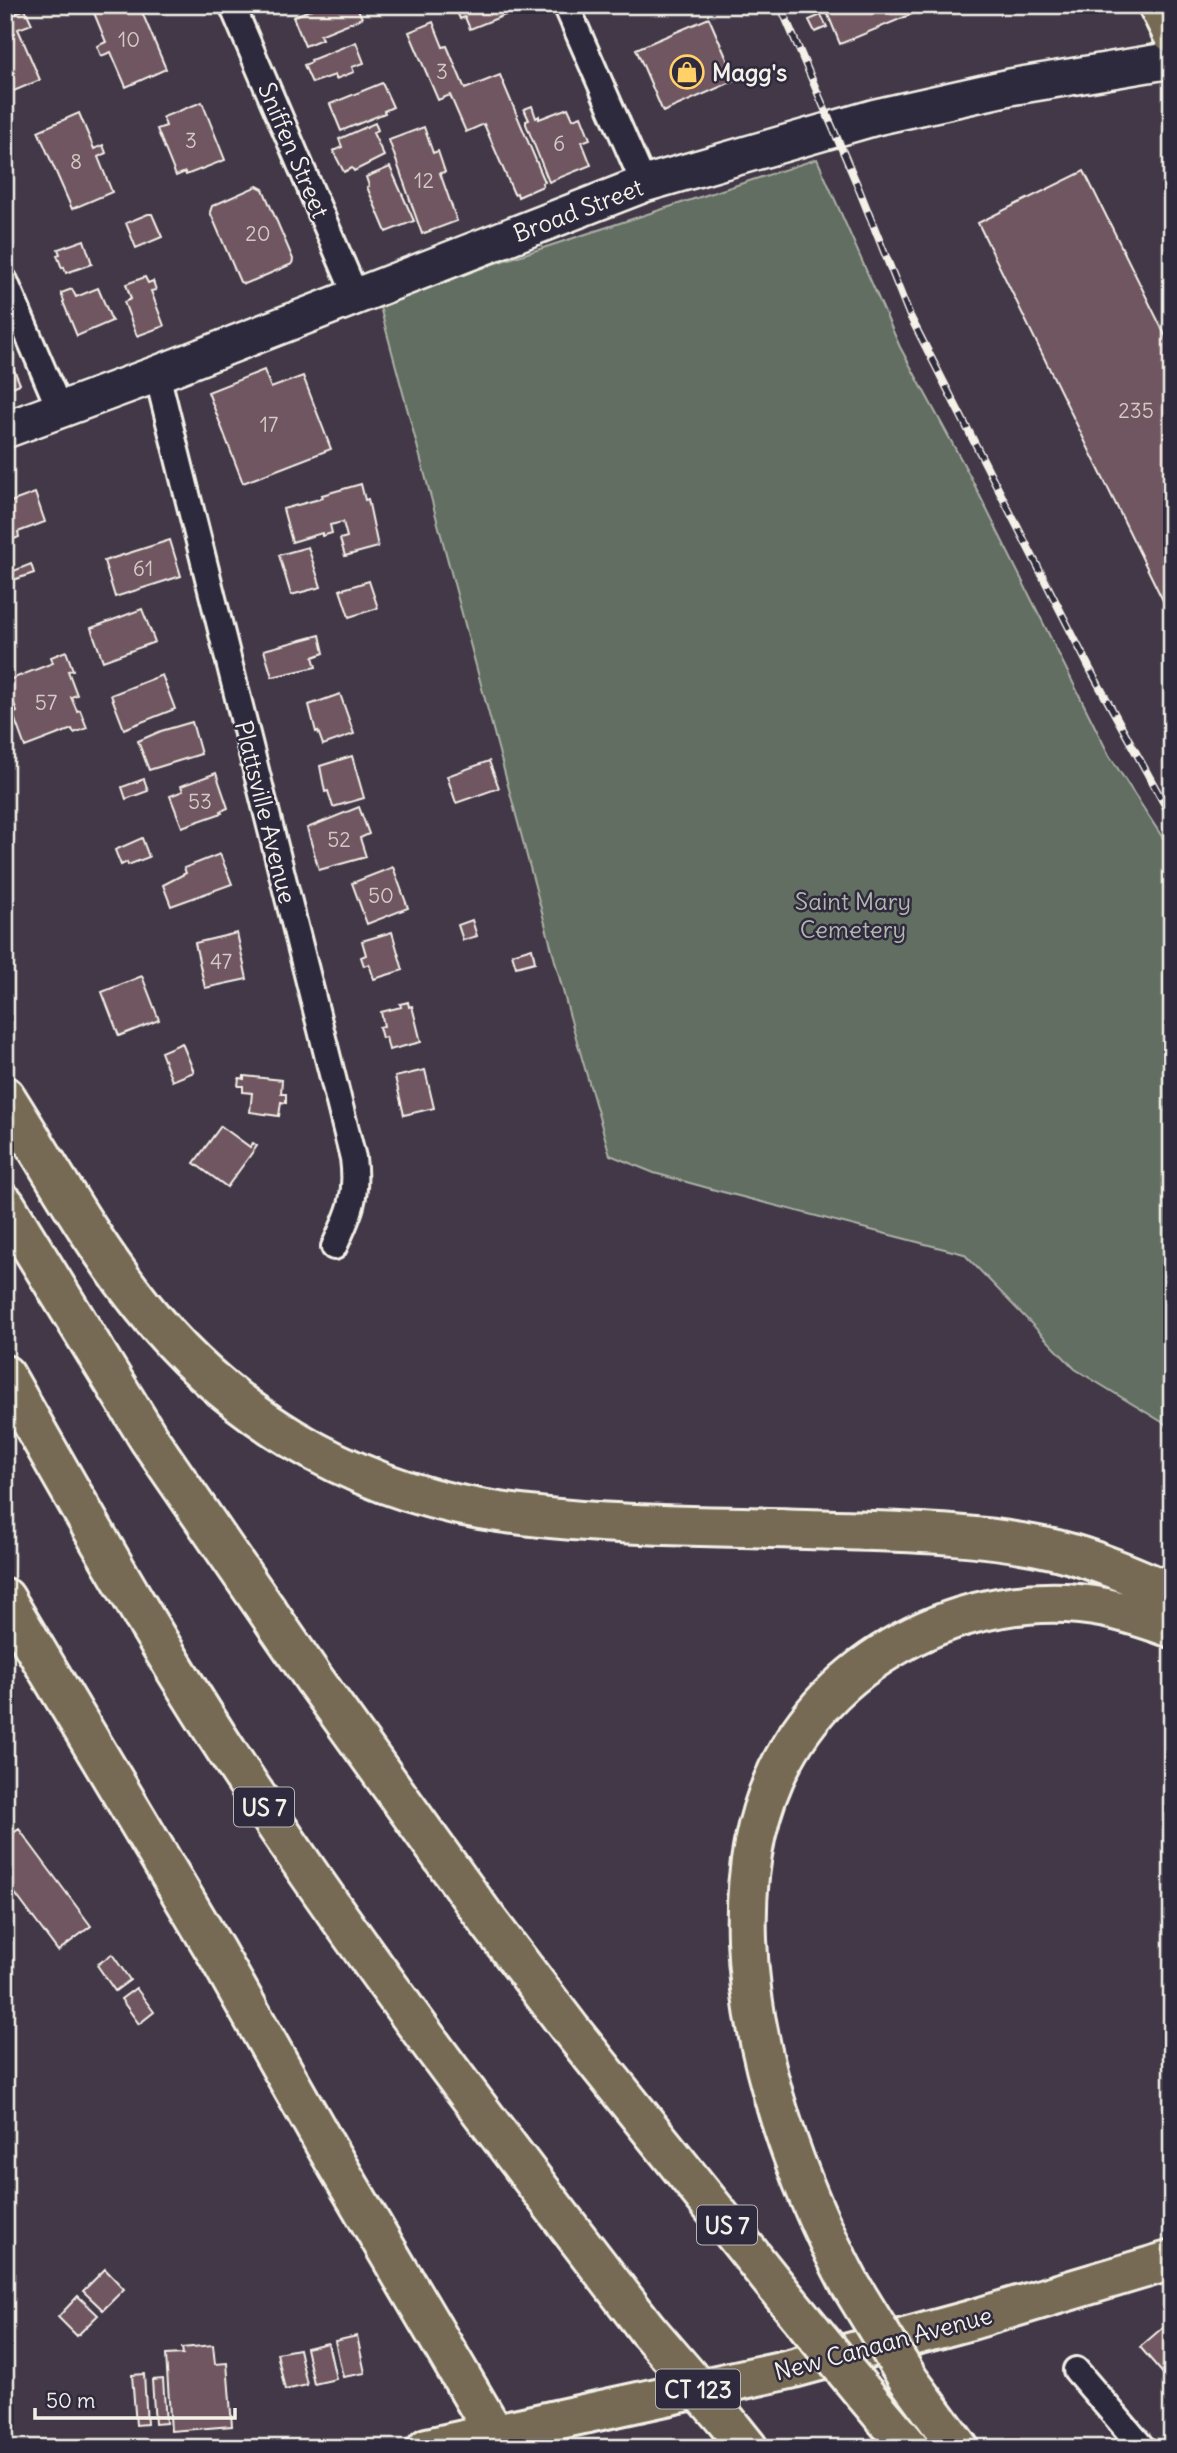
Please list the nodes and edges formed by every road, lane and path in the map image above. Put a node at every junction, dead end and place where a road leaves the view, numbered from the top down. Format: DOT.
graph roads {
  1 [pos="232,5"];
  2 [pos="566,5"];
  3 [pos="1158,5"];
  4 [pos="1172,33"];
  5 [pos="1172,60"];
  6 [pos="644,184"];
  7 [pos="5,281"];
  8 [pos="356,296"];
  9 [pos="157,374"];
  10 [pos="60,410"];
  11 [pos="5,430"];
  12 [pos="5,1096"];
  13 [pos="5,1204"];
  14 [pos="334,1247"];
  15 [pos="5,1375"];
  16 [pos="1172,1593"];
  17 [pos="5,1598"];
  18 [pos="1172,1628"];
  19 [pos="1172,2260"];
  20 [pos="1076,2370"];
  21 [pos="738,2435"];
  22 [pos="498,2440"];
  23 [pos="427,2448"];
  24 [pos="910,2448"];
  25 [pos="959,2448"];
  26 [pos="1143,2448"];
  1 -- 8 [label="street, Sniffen Street"];
  2 -- 6 [label="street"];
  3 -- 4 [label="main road"];
  5 -- 6 [label="street, Broad Street"];
  6 -- 8 [label="street, Broad Street"];
  7 -- 10 [label="street"];
  8 -- 9 [label="street, Broad Street"];
  9 -- 10 [label="street, Broad Street"];
  9 -- 14 [label="street, Plattsville Avenue"];
  10 -- 11 [label="street, Broad Street"];
  12 -- 16 [label="main road"];
  13 -- 24 [label="main road, US 7, bridge"];
  15 -- 21 [label="main road, US 7, bridge"];
  17 -- 22 [label="main road"];
  18 -- 25 [label="main road, bridge"];
  19 -- 22 [label="main road, New Canaan Avenue / CT 123"];
  20 -- 26 [label="street"];
  22 -- 23 [label="main road, New Canaan Avenue / CT 123"];
}
